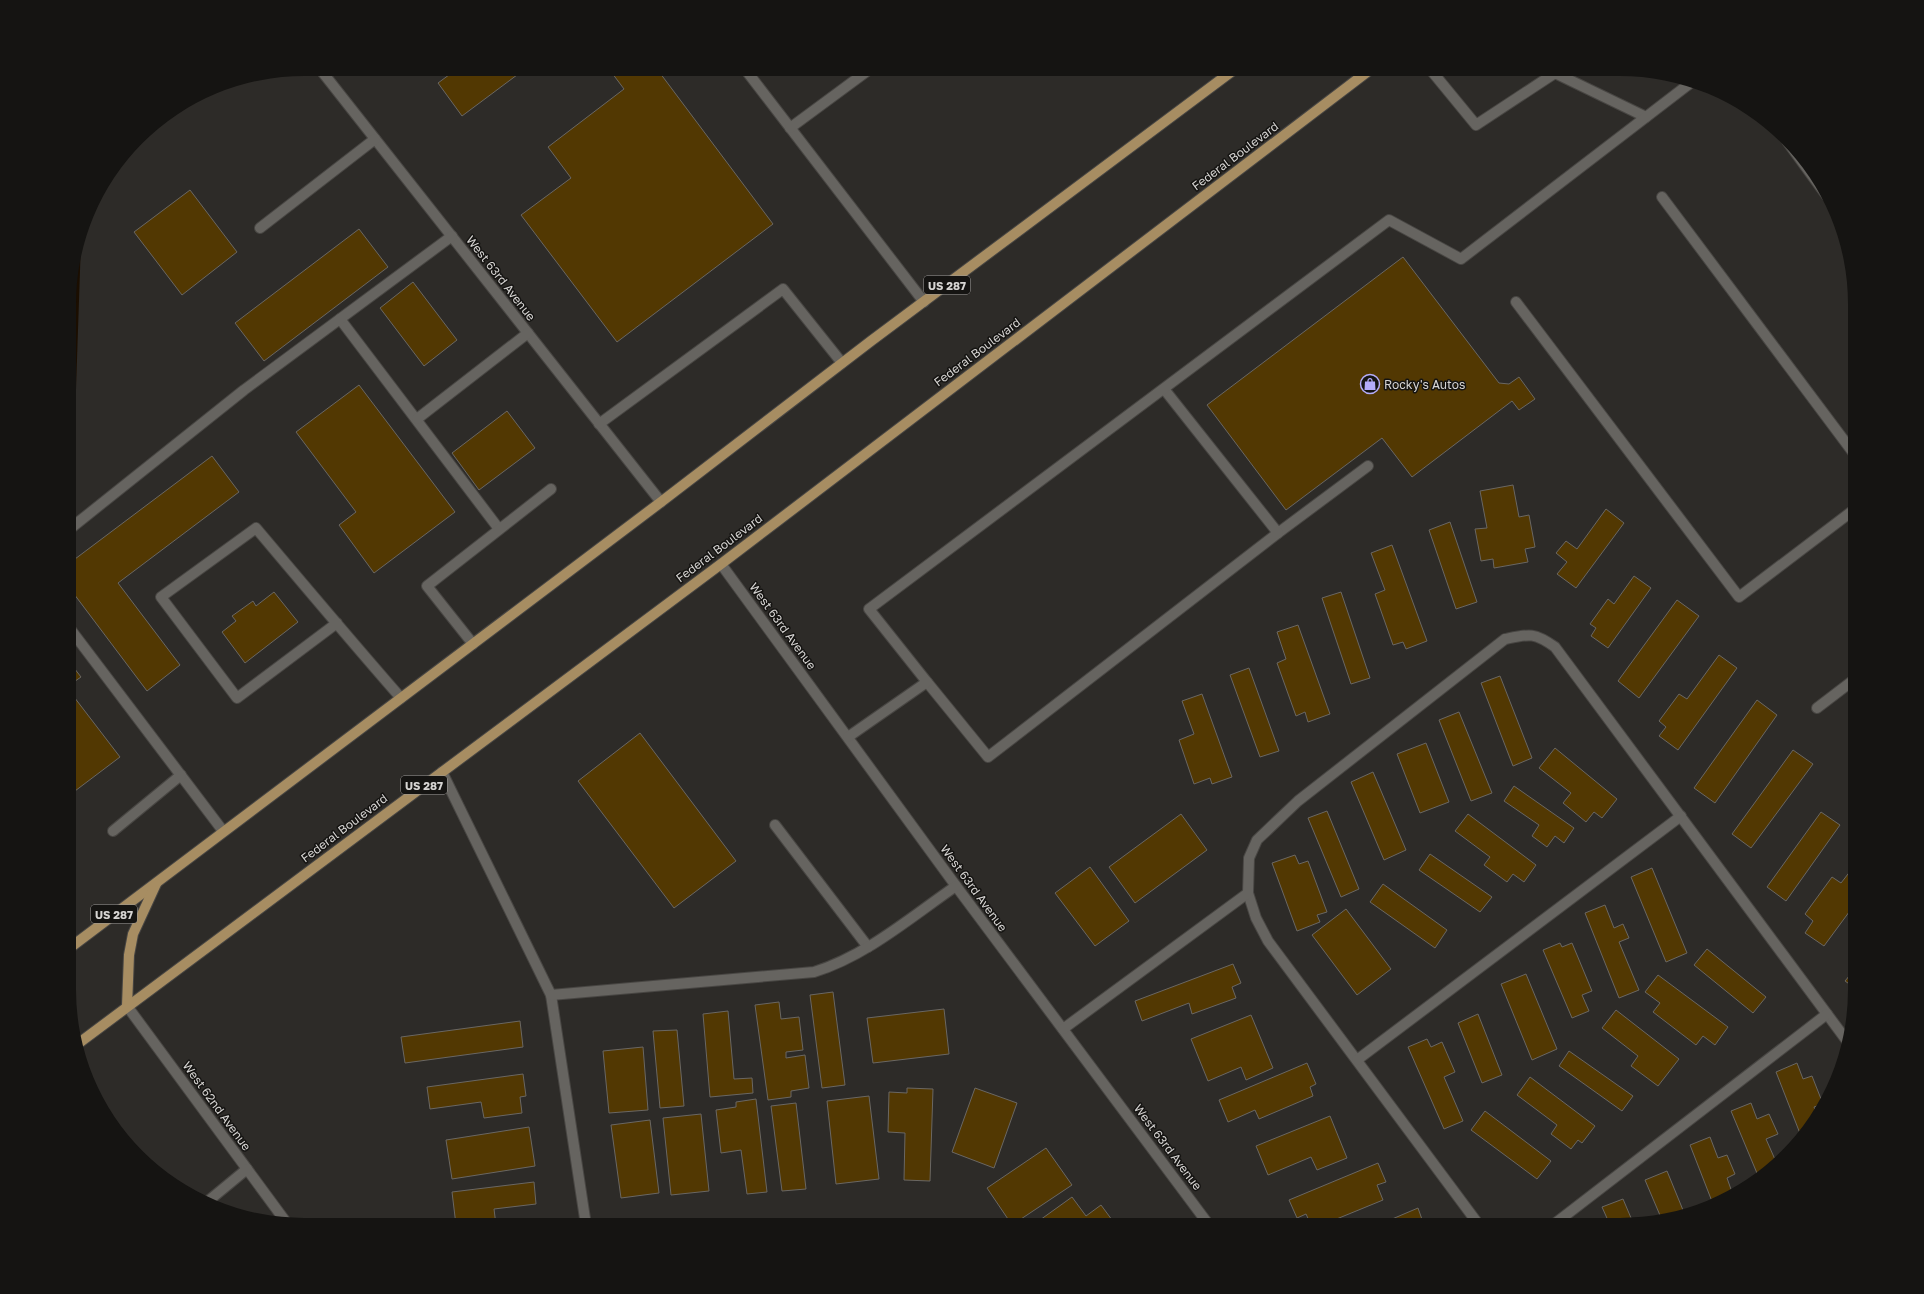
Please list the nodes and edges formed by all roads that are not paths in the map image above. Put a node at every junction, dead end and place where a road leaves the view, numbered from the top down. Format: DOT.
graph roads {
  1 [pos="326,76"];
  2 [pos="750,76"];
  3 [pos="861,76"];
  4 [pos="1226,76"];
  5 [pos="1362,76"];
  6 [pos="1436,76"];
  7 [pos="1550,76"];
  8 [pos="1568,76"];
  9 [pos="1686,86"];
  10 [pos="1646,117"];
  11 [pos="790,128"];
  12 [pos="375,139"];
  13 [pos="1662,197"];
  14 [pos="260,228"];
  15 [pos="452,236"];
  16 [pos="924,302"];
  17 [pos="1516,302"];
  18 [pos="340,319"];
  19 [pos="528,333"];
  20 [pos="842,364"];
  21 [pos="1164,389"];
  22 [pos="417,419"];
  23 [pos="599,424"];
  24 [pos="1848,447"];
  25 [pos="1368,466"];
  26 [pos="551,489"];
  27 [pos="661,502"];
  28 [pos="1848,514"];
  29 [pos="76,524"];
  30 [pos="500,530"];
  31 [pos="1278,533"];
  32 [pos="720,564"];
  33 [pos="337,623"];
  34 [pos="76,637"];
  35 [pos="473,644"];
  36 [pos="927,682"];
  37 [pos="1848,684"];
  38 [pos="401,698"];
  39 [pos="1817,708"];
  40 [pos="848,737"];
  41 [pos="442,772"];
  42 [pos="181,774"];
  43 [pos="1681,816"];
  44 [pos="775,825"];
  45 [pos="113,831"];
  46 [pos="224,831"];
  47 [pos="158,881"];
  48 [pos="956,886"];
  49 [pos="1248,893"];
  50 [pos="76,943"];
  51 [pos="868,947"];
  52 [pos="551,995"];
  53 [pos="127,1006"];
  54 [pos="1827,1014"];
  55 [pos="1063,1029"];
  56 [pos="1843,1036"];
  57 [pos="82,1041"];
  58 [pos="1356,1060"];
  59 [pos="247,1169"];
  60 [pos="212,1198"];
  61 [pos="282,1217"];
  62 [pos="585,1218"];
  63 [pos="1204,1218"];
  64 [pos="1474,1218"];
  65 [pos="1561,1218"];
  1 -- 12 [label="street, West 63rd Avenue"];
  2 -- 11 [label="street"];
  3 -- 11 [label="street"];
  4 -- 16 [label="main road, US 287"];
  5 -- 32 [label="main road, Federal Boulevard / US 287"];
  6 -- 7 [label="street"];
  8 -- 10 [label="street"];
  9 -- 10 [label="street"];
  10 -- 21 [label="street"];
  11 -- 16 [label="street"];
  12 -- 14 [label="street"];
  12 -- 15 [label="street, West 63rd Avenue"];
  13 -- 24 [label="street"];
  15 -- 18 [label="street"];
  15 -- 19 [label="street, West 63rd Avenue"];
  16 -- 20 [label="main road, US 287"];
  17 -- 28 [label="street"];
  18 -- 22 [label="street"];
  18 -- 29 [label="street"];
  19 -- 22 [label="street"];
  19 -- 23 [label="street, West 63rd Avenue"];
  20 -- 23 [label="street"];
  20 -- 27 [label="main road, US 287"];
  21 -- 31 [label="street"];
  21 -- 36 [label="street"];
  22 -- 30 [label="street"];
  23 -- 27 [label="street, West 63rd Avenue"];
  25 -- 31 [label="street"];
  26 -- 30 [label="street"];
  27 -- 35 [label="main road, US 287"];
  30 -- 35 [label="street"];
  31 -- 36 [label="street"];
  32 -- 40 [label="street, West 63rd Avenue"];
  32 -- 41 [label="main road, Federal Boulevard / US 287"];
  33 -- 33 [label="street"];
  33 -- 38 [label="street"];
  34 -- 42 [label="street"];
  35 -- 38 [label="main road, US 287"];
  36 -- 40 [label="street"];
  37 -- 39 [label="street"];
  38 -- 46 [label="main road, US 287"];
  40 -- 48 [label="street, West 63rd Avenue"];
  41 -- 52 [label="street"];
  41 -- 53 [label="main road, Federal Boulevard / US 287"];
  42 -- 45 [label="street"];
  42 -- 46 [label="street"];
  43 -- 49 [label="street"];
  43 -- 54 [label="street"];
  43 -- 58 [label="street"];
  44 -- 51 [label="street"];
  46 -- 47 [label="main road, US 287"];
  47 -- 50 [label="main road, US 287"];
  47 -- 53 [label="main road"];
  48 -- 51 [label="street"];
  48 -- 55 [label="street, West 63rd Avenue"];
  49 -- 55 [label="street"];
  49 -- 58 [label="street"];
  51 -- 52 [label="street"];
  52 -- 62 [label="street"];
  53 -- 57 [label="main road, Federal Boulevard / US 287"];
  53 -- 59 [label="street, West 62nd Avenue"];
  54 -- 56 [label="street"];
  54 -- 65 [label="street"];
  55 -- 63 [label="street, West 63rd Avenue"];
  58 -- 64 [label="street"];
  59 -- 60 [label="street"];
  59 -- 61 [label="street, West 62nd Avenue"];
}
